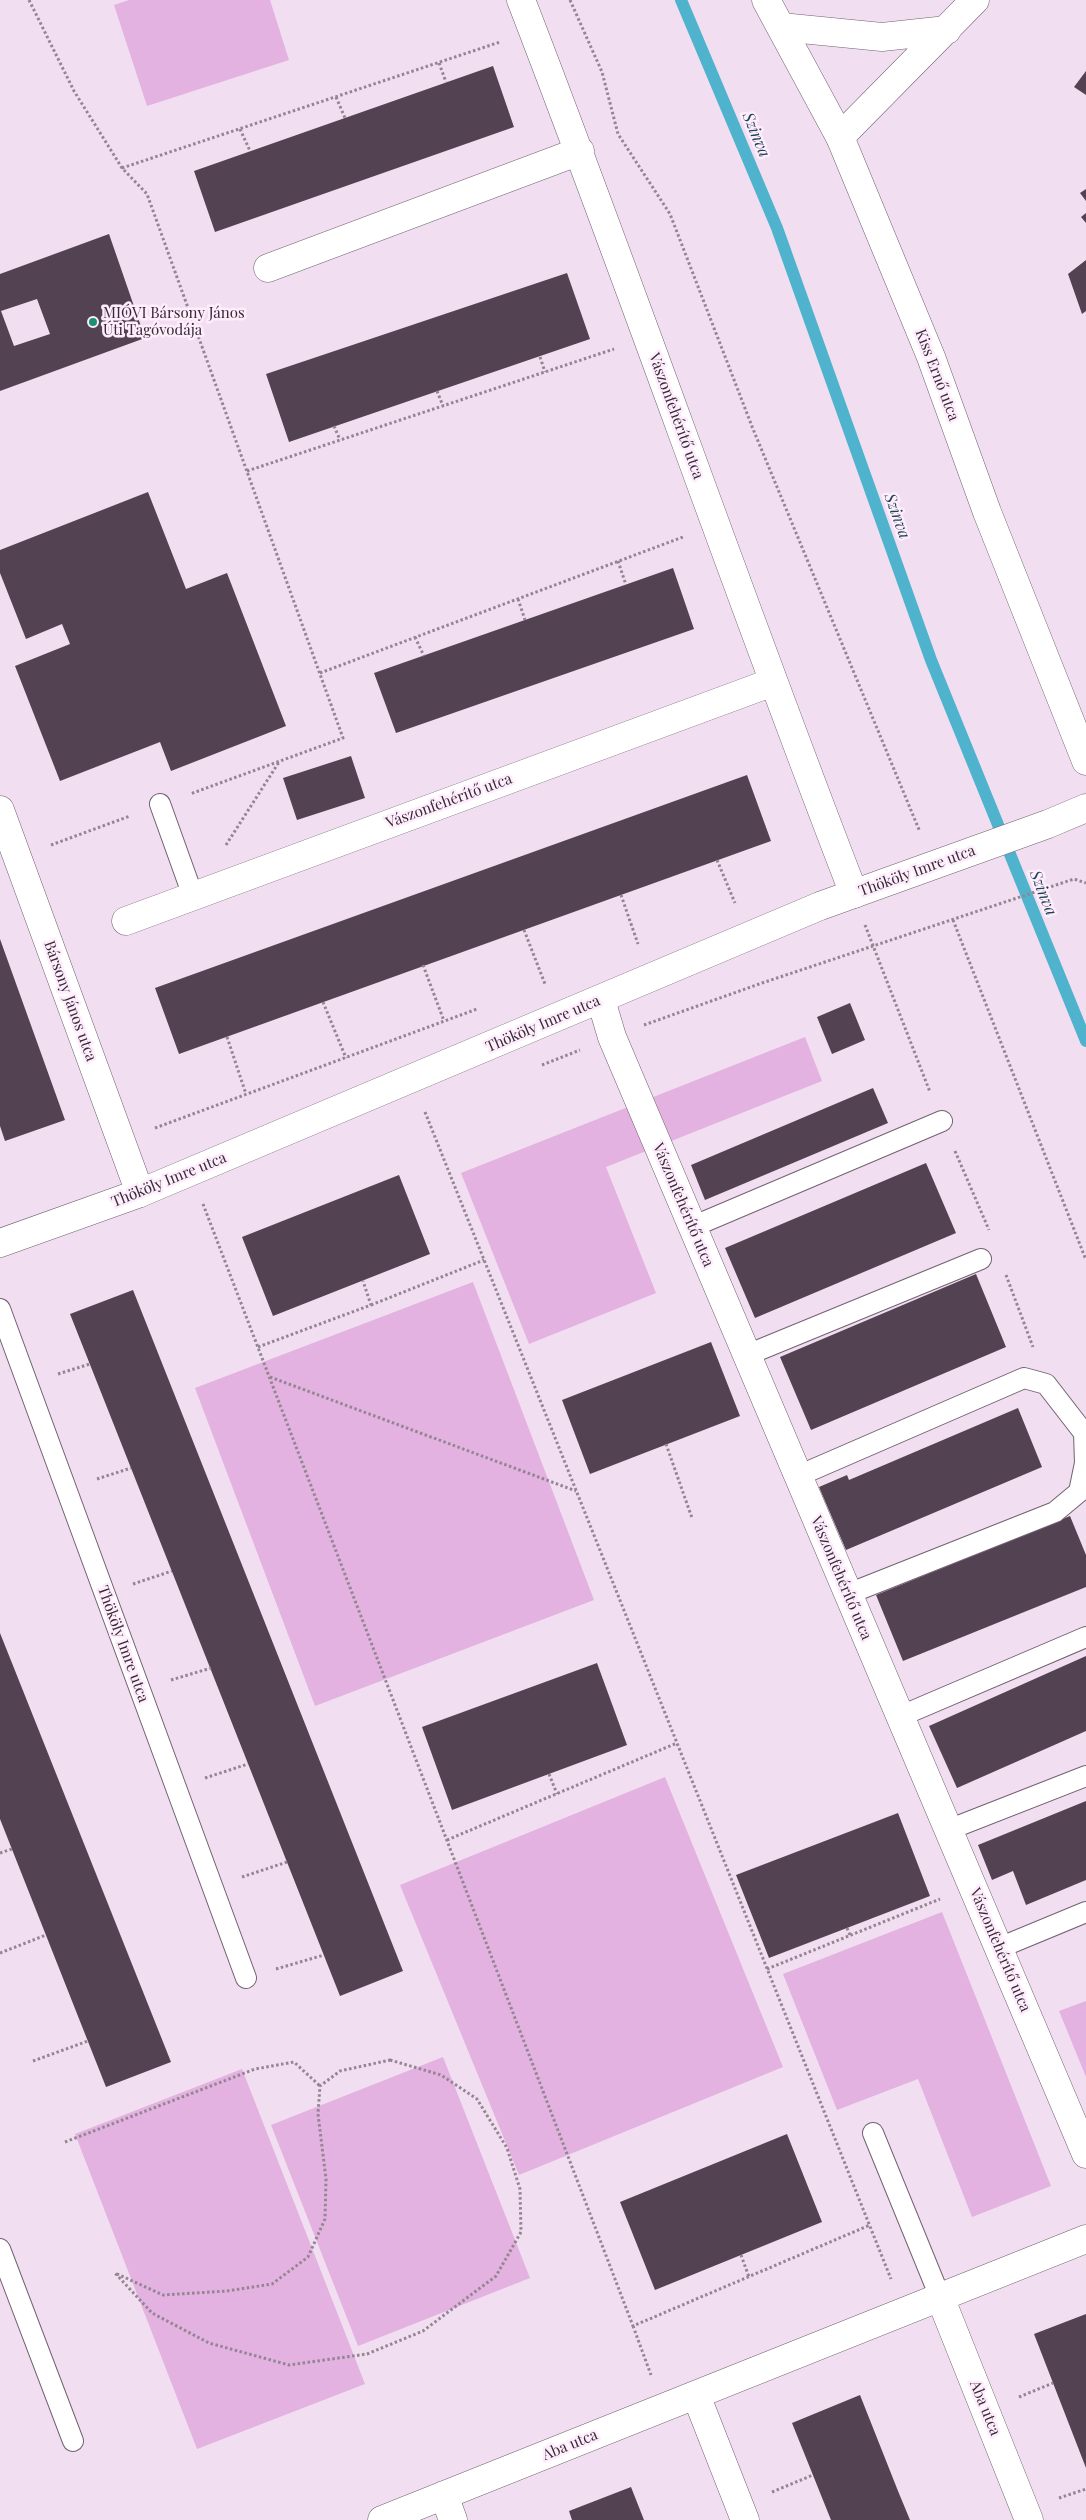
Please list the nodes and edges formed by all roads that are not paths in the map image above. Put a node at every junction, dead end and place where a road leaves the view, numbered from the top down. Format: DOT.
graph roads {
  1 [pos="521,0"];
  2 [pos="766,0"];
  3 [pos="976,0"];
  4 [pos="781,27"];
  5 [pos="948,30"];
  6 [pos="840,137"];
  7 [pos="580,151"];
  8 [pos="268,268"];
  9 [pos="772,682"];
  10 [pos="1086,761"];
  11 [pos="160,804"];
  12 [pos="1086,808"];
  13 [pos="0,810"];
  14 [pos="854,894"];
  15 [pos="193,896"];
  16 [pos="126,922"];
  17 [pos="601,1000"];
  18 [pos="942,1120"];
  19 [pos="140,1193"];
  20 [pos="692,1227"];
  21 [pos="0,1243"];
  22 [pos="981,1259"];
  23 [pos="0,1309"];
  24 [pos="747,1355"];
  25 [pos="798,1476"];
  26 [pos="848,1594"];
  27 [pos="1086,1637"];
  28 [pos="901,1716"];
  29 [pos="1086,1776"];
  30 [pos="948,1830"];
  31 [pos="1086,1912"];
  32 [pos="998,1948"];
  33 [pos="246,1978"];
  34 [pos="872,2133"];
  35 [pos="1086,2154"];
  36 [pos="1086,2239"];
  37 [pos="0,2249"];
  38 [pos="940,2297"];
  39 [pos="696,2395"];
  40 [pos="73,2441"];
  41 [pos="449,2508"];
  42 [pos="742,2513"];
  43 [pos="382,2520"];
  44 [pos="1029,2520"];
  1 -- 7 [label="street, Vászonfehérítő utca"];
  2 -- 4 [label="street, Kiss Ernő utca"];
  3 -- 5 [label="street"];
  4 -- 5 [label="street"];
  4 -- 6 [label="street, Kiss Ernő utca"];
  5 -- 6 [label="street"];
  6 -- 10 [label="street, Kiss Ernő utca"];
  7 -- 8 [label="street"];
  7 -- 9 [label="street, Vászonfehérítő utca"];
  9 -- 14 [label="street, Vászonfehérítő utca"];
  9 -- 15 [label="street, Vászonfehérítő utca"];
  11 -- 15 [label="lane"];
  12 -- 14 [label="street, Thököly Imre utca"];
  13 -- 19 [label="street, Bársony János utca"];
  14 -- 17 [label="street, Thököly Imre utca"];
  15 -- 16 [label="street, Vászonfehérítő utca"];
  17 -- 19 [label="street, Thököly Imre utca"];
  17 -- 20 [label="street, Vászonfehérítő utca"];
  18 -- 20 [label="lane"];
  19 -- 21 [label="street, Thököly Imre utca"];
  20 -- 24 [label="street, Vászonfehérítő utca"];
  22 -- 24 [label="lane"];
  23 -- 33 [label="lane, Thököly Imre utca"];
  24 -- 25 [label="street, Vászonfehérítő utca"];
  25 -- 26 [label="street, Vászonfehérítő utca"];
  25 -- 26 [label="lane"];
  26 -- 28 [label="street, Vászonfehérítő utca"];
  27 -- 28 [label="lane"];
  28 -- 30 [label="street, Vászonfehérítő utca"];
  29 -- 30 [label="lane"];
  30 -- 32 [label="street, Vászonfehérítő utca"];
  31 -- 32 [label="lane"];
  32 -- 35 [label="street, Vászonfehérítő utca"];
  34 -- 38 [label="lane"];
  36 -- 38 [label="street, Aba utca"];
  37 -- 40 [label="lane"];
  38 -- 39 [label="street, Aba utca"];
  38 -- 44 [label="street, Aba utca"];
  39 -- 41 [label="street, Aba utca"];
  39 -- 42 [label="street"];
  41 -- 43 [label="street, Aba utca"];
}
